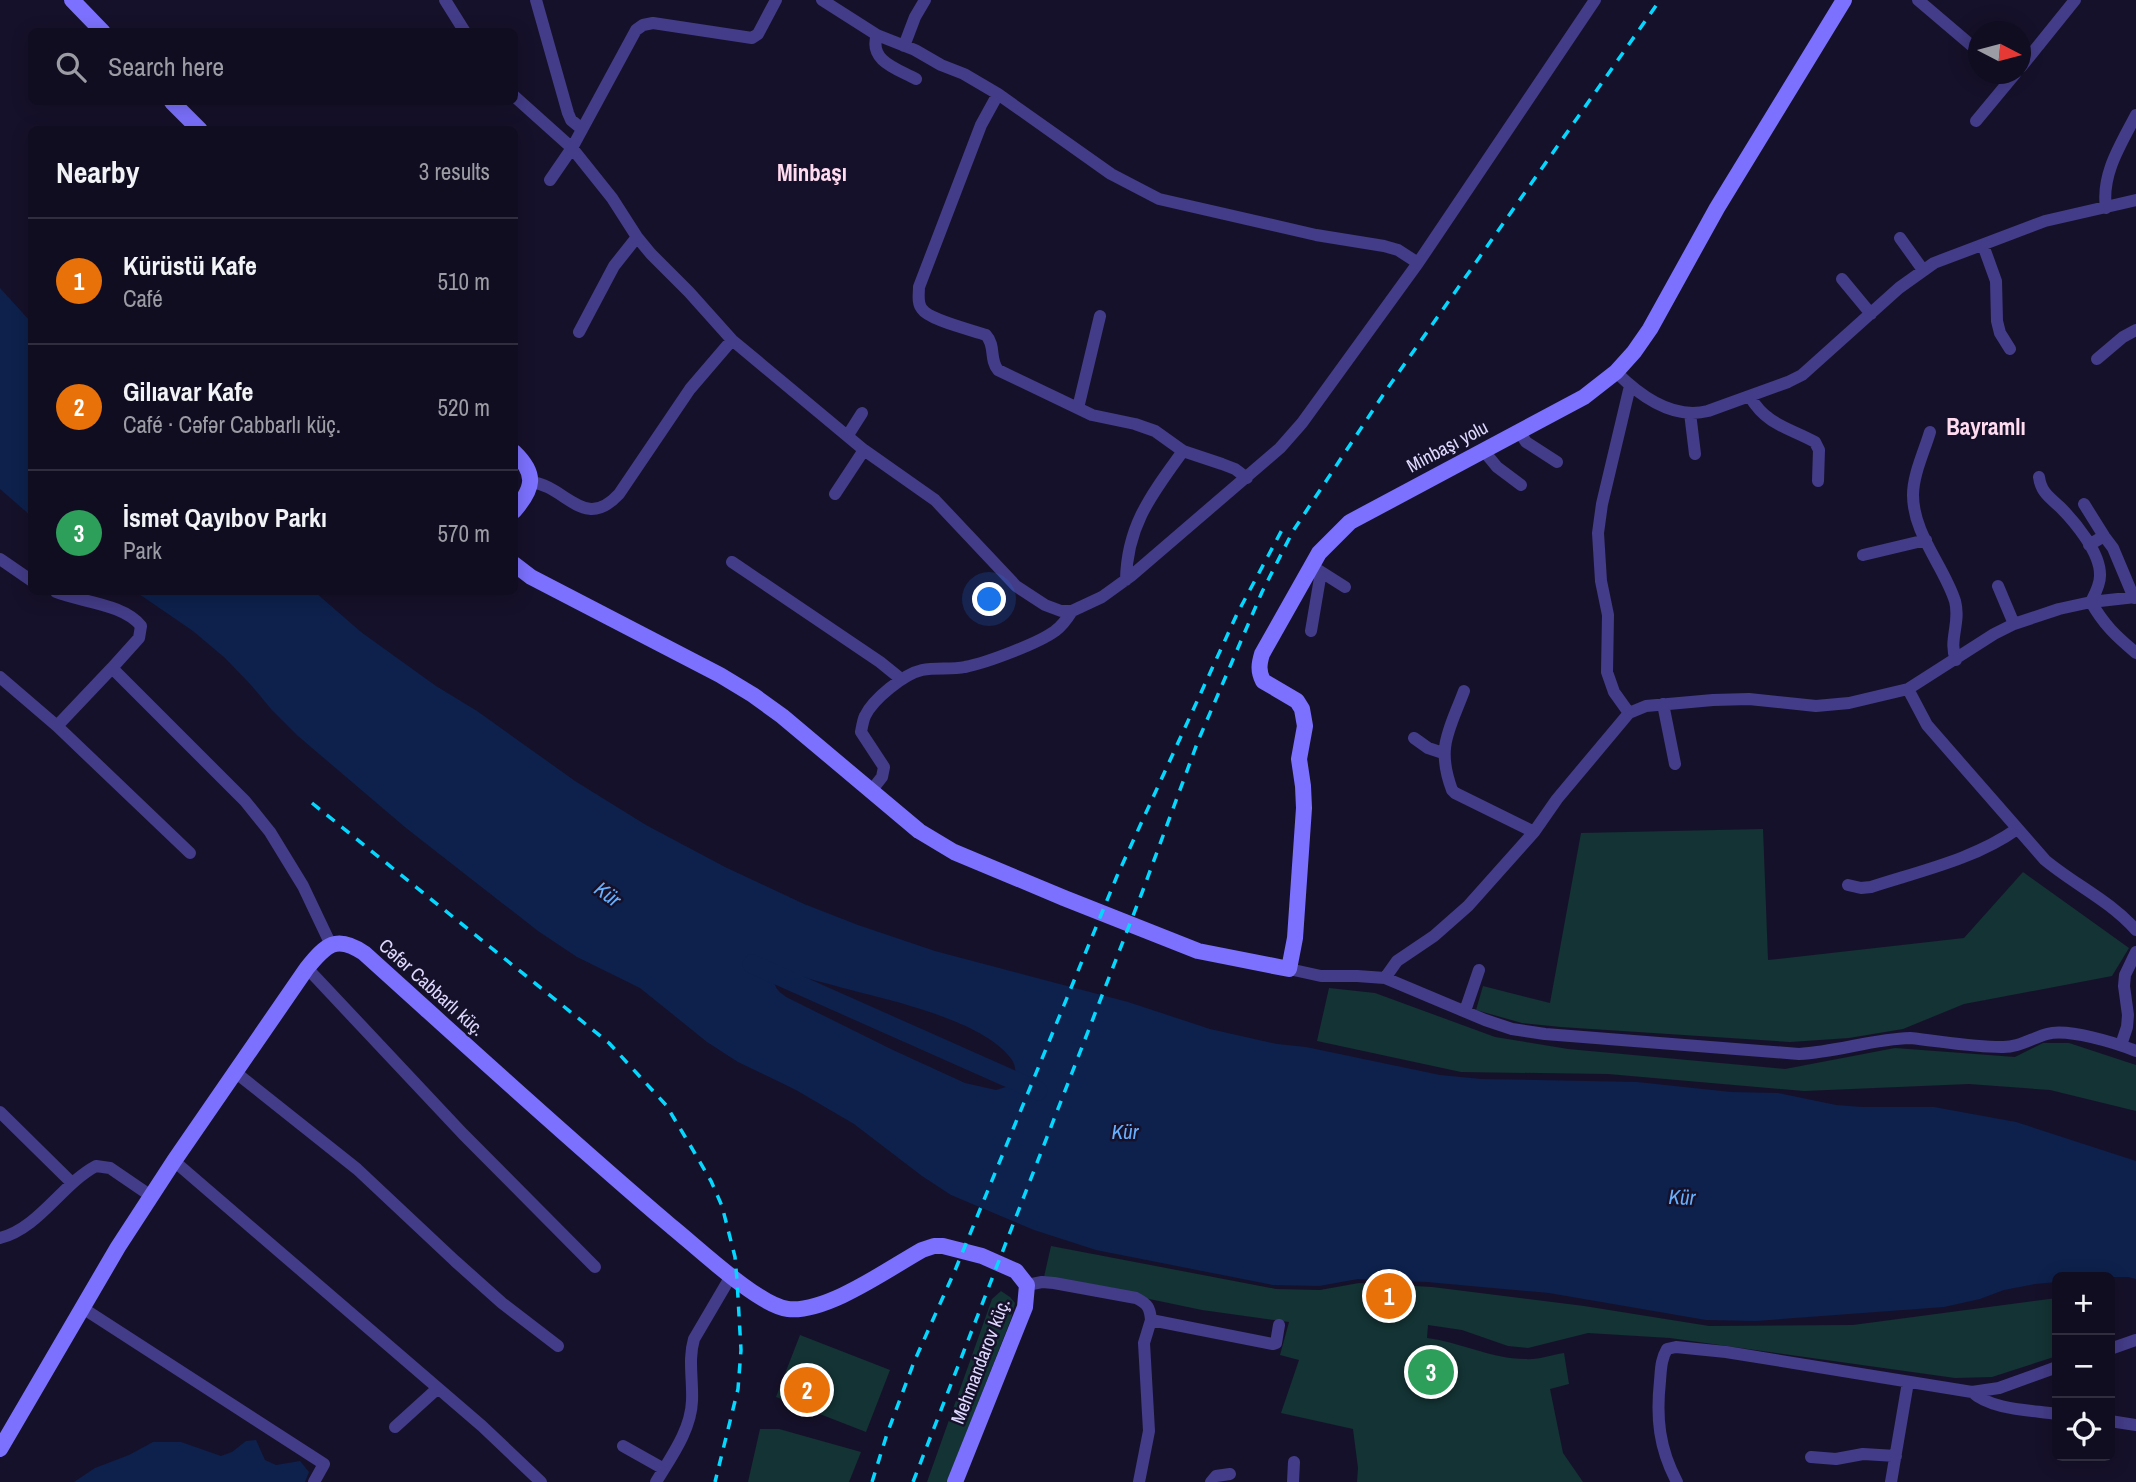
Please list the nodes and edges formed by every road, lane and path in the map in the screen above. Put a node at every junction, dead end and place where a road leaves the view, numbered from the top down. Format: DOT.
graph roads {
  1 [pos="72,0"];
  2 [pos="445,0"];
  3 [pos="536,0"];
  4 [pos="776,0"];
  5 [pos="822,0"];
  6 [pos="925,0"];
  7 [pos="1595,0"];
  8 [pos="1844,0"];
  9 [pos="1918,0"];
  10 [pos="2075,0"];
  11 [pos="99,28"];
  12 [pos="462,28"];
  13 [pos="877,35"];
  14 [pos="1968,42"];
  15 [pos="905,46"];
  16 [pos="2031,55"];
  17 [pos="916,79"];
  18 [pos="2007,84"];
  19 [pos="998,94"];
  20 [pos="518,100"];
  21 [pos="175,105"];
  22 [pos="2136,115"];
  23 [pos="1976,121"];
  24 [pos="196,126"];
  25 [pos="582,129"];
  26 [pos="572,148"];
  27 [pos="550,180"];
  28 [pos="2136,200"];
  29 [pos="2106,208"];
  30 [pos="637,237"];
  31 [pos="1900,238"];
  32 [pos="1983,244"];
  33 [pos="1418,263"];
  34 [pos="1923,270"];
  35 [pos="1842,279"];
  36 [pos="1871,314"];
  37 [pos="1100,316"];
  38 [pos="2136,330"];
  39 [pos="579,332"];
  40 [pos="732,340"];
  41 [pos="2010,349"];
  42 [pos="2097,359"];
  43 [pos="1616,372"];
  44 [pos="1630,386"];
  45 [pos="1750,397"];
  46 [pos="1077,408"];
  47 [pos="862,413"];
  48 [pos="1690,413"];
  49 [pos="1519,431"];
  50 [pos="1930,432"];
  51 [pos="848,435"];
  52 [pos="864,450"];
  53 [pos="1483,450"];
  54 [pos="1183,451"];
  55 [pos="1695,454"];
  56 [pos="518,457"];
  57 [pos="1557,462"];
  58 [pos="2039,477"];
  59 [pos="1247,478"];
  60 [pos="1818,481"];
  61 [pos="531,482"];
  62 [pos="1521,485"];
  63 [pos="835,494"];
  64 [pos="2084,504"];
  65 [pos="518,507"];
  66 [pos="2104,536"];
  67 [pos="1926,540"];
  68 [pos="2089,545"];
  69 [pos="1863,555"];
  70 [pos="0,559"];
  71 [pos="732,562"];
  72 [pos="518,567"];
  73 [pos="1316,569"];
  74 [pos="28,577"];
  75 [pos="1126,580"];
  76 [pos="1998,586"];
  77 [pos="1345,587"];
  78 [pos="66,595"];
  79 [pos="2135,597"];
  80 [pos="2091,602"];
  81 [pos="1072,611"];
  82 [pos="2014,624"];
  83 [pos="1311,631"];
  84 [pos="2136,653"];
  85 [pos="1956,660"];
  86 [pos="111,668"];
  87 [pos="0,677"];
  88 [pos="901,679"];
  89 [pos="1908,689"];
  90 [pos="1464,691"];
  91 [pos="1663,705"];
  92 [pos="1629,713"];
  93 [pos="57,726"];
  94 [pos="1414,738"];
  95 [pos="1443,753"];
  96 [pos="1675,764"];
  97 [pos="871,791"];
  98 [pos="2017,829"];
  99 [pos="1534,832"];
  100 [pos="190,853"];
  101 [pos="1848,885"];
  102 [pos="2136,909"];
  103 [pos="2133,927"];
  104 [pos="331,945"];
  105 [pos="2136,952"];
  106 [pos="307,968"];
  107 [pos="1289,969"];
  108 [pos="1479,970"];
  109 [pos="1385,978"];
  110 [pos="1465,1012"];
  111 [pos="2121,1045"];
  112 [pos="2136,1051"];
  113 [pos="236,1072"];
  114 [pos="0,1112"];
  115 [pos="174,1161"];
  116 [pos="72,1183"];
  117 [pos="150,1196"];
  118 [pos="0,1238"];
  119 [pos="922,1250"];
  120 [pos="595,1267"];
  121 [pos="731,1276"];
  122 [pos="1027,1285"];
  123 [pos="81,1307"];
  124 [pos="1150,1320"];
  125 [pos="1279,1325"];
  126 [pos="2136,1340"];
  127 [pos="558,1346"];
  128 [pos="2115,1347"];
  129 [pos="2052,1369"];
  130 [pos="1909,1381"];
  131 [pos="438,1388"];
  132 [pos="1972,1392"];
  133 [pos="2052,1413"];
  134 [pos="2115,1423"];
  135 [pos="2136,1425"];
  136 [pos="395,1427"];
  137 [pos="623,1446"];
  138 [pos="0,1448"];
  139 [pos="1896,1456"];
  140 [pos="1811,1457"];
  141 [pos="1294,1462"];
  142 [pos="664,1469"];
  143 [pos="1230,1474"];
  144 [pos="314,1482"];
  145 [pos="541,1482"];
  146 [pos="656,1482"];
  147 [pos="955,1482"];
  148 [pos="1139,1482"];
  149 [pos="1211,1482"];
  150 [pos="1293,1482"];
  151 [pos="1677,1482"];
  152 [pos="1891,1482"];
  1 -- 11 [label="street"];
  2 -- 12 [label="street"];
  3 -- 25 [label="street"];
  4 -- 25 [label="street"];
  5 -- 13 [label="street"];
  6 -- 15 [label="street"];
  7 -- 33 [label="street"];
  8 -- 43 [label="street, Minbaşı yolu"];
  9 -- 14 [label="street"];
  10 -- 16 [label="street"];
  13 -- 15 [label="street"];
  13 -- 17 [label="street"];
  15 -- 19 [label="street"];
  18 -- 23 [label="street"];
  19 -- 33 [label="street"];
  19 -- 46 [label="street"];
  20 -- 26 [label="street"];
  21 -- 24 [label="street"];
  22 -- 29 [label="street"];
  25 -- 26 [label="street"];
  26 -- 27 [label="street"];
  26 -- 30 [label="street"];
  28 -- 29 [label="street"];
  29 -- 32 [label="street"];
  30 -- 39 [label="street"];
  30 -- 40 [label="street"];
  31 -- 34 [label="street"];
  32 -- 34 [label="street"];
  32 -- 41 [label="street"];
  33 -- 59 [label="street"];
  34 -- 36 [label="street"];
  35 -- 36 [label="street"];
  36 -- 45 [label="street"];
  37 -- 46 [label="street"];
  38 -- 42 [label="street"];
  40 -- 51 [label="street"];
  40 -- 61 [label="street"];
  43 -- 44 [label="street"];
  43 -- 49 [label="street, Minbaşı yolu"];
  44 -- 48 [label="street"];
  44 -- 92 [label="street"];
  45 -- 48 [label="street"];
  45 -- 60 [label="street"];
  46 -- 54 [label="street"];
  47 -- 51 [label="street"];
  48 -- 55 [label="street"];
  49 -- 53 [label="street, Minbaşı yolu"];
  49 -- 57 [label="street"];
  50 -- 67 [label="street"];
  51 -- 52 [label="street"];
  52 -- 63 [label="street"];
  52 -- 81 [label="street"];
  53 -- 62 [label="street"];
  53 -- 73 [label="street, Minbaşı yolu"];
  54 -- 59 [label="street"];
  54 -- 75 [label="street"];
  56 -- 61 [label="street"];
  58 -- 68 [label="street"];
  59 -- 75 [label="street"];
  61 -- 65 [label="street"];
  64 -- 66 [label="street"];
  66 -- 68 [label="street"];
  66 -- 79 [label="street"];
  67 -- 69 [label="street"];
  67 -- 85 [label="street"];
  68 -- 80 [label="street"];
  70 -- 74 [label="street"];
  71 -- 88 [label="street"];
  72 -- 97 [label="street"];
  73 -- 77 [label="street"];
  73 -- 83 [label="street"];
  73 -- 107 [label="street, Minbaşı yolu"];
  75 -- 81 [label="street"];
  76 -- 82 [label="street"];
  78 -- 86 [label="street"];
  79 -- 80 [label="street"];
  80 -- 82 [label="street"];
  80 -- 84 [label="street"];
  81 -- 88 [label="street"];
  82 -- 85 [label="street"];
  85 -- 89 [label="street"];
  86 -- 93 [label="street"];
  86 -- 104 [label="street"];
  87 -- 93 [label="street"];
  88 -- 97 [label="street"];
  89 -- 91 [label="street"];
  89 -- 98 [label="street"];
  90 -- 95 [label="street"];
  91 -- 92 [label="street"];
  91 -- 96 [label="street"];
  92 -- 99 [label="street"];
  93 -- 100 [label="street"];
  94 -- 95 [label="street"];
  95 -- 99 [label="street"];
  97 -- 107 [label="street"];
  98 -- 101 [label="street"];
  98 -- 103 [label="street"];
  99 -- 109 [label="street"];
  102 -- 103 [label="street"];
  104 -- 106 [label="street"];
  104 -- 121 [label="street, Cəfər Cabbarlı küç."];
  105 -- 111 [label="street"];
  106 -- 113 [label="street"];
  106 -- 120 [label="street"];
  107 -- 109 [label="street"];
  108 -- 110 [label="street"];
  109 -- 110 [label="street"];
  110 -- 111 [label="street"];
  111 -- 112 [label="street"];
  113 -- 115 [label="street"];
  113 -- 127 [label="street"];
  114 -- 116 [label="street"];
  115 -- 117 [label="street"];
  115 -- 131 [label="street"];
  116 -- 117 [label="street"];
  116 -- 118 [label="street"];
  117 -- 123 [label="street"];
  119 -- 121 [label="street, Cəfər Cabbarlı küç."];
  119 -- 122 [label="street, Mehmandarov küç."];
  121 -- 142 [label="street"];
  122 -- 124 [label="street"];
  122 -- 147 [label="street, Mehmandarov küç."];
  123 -- 138 [label="street"];
  123 -- 144 [label="street"];
  124 -- 125 [label="street"];
  124 -- 148 [label="street"];
  126 -- 128 [label="street"];
  129 -- 132 [label="street"];
  130 -- 132 [label="street"];
  130 -- 139 [label="street"];
  130 -- 151 [label="street"];
  131 -- 136 [label="street"];
  131 -- 145 [label="street"];
  132 -- 133 [label="street"];
  134 -- 135 [label="street"];
  137 -- 142 [label="street"];
  139 -- 140 [label="street"];
  139 -- 152 [label="street"];
  141 -- 150 [label="street"];
  142 -- 146 [label="street"];
  143 -- 149 [label="street"];
}
